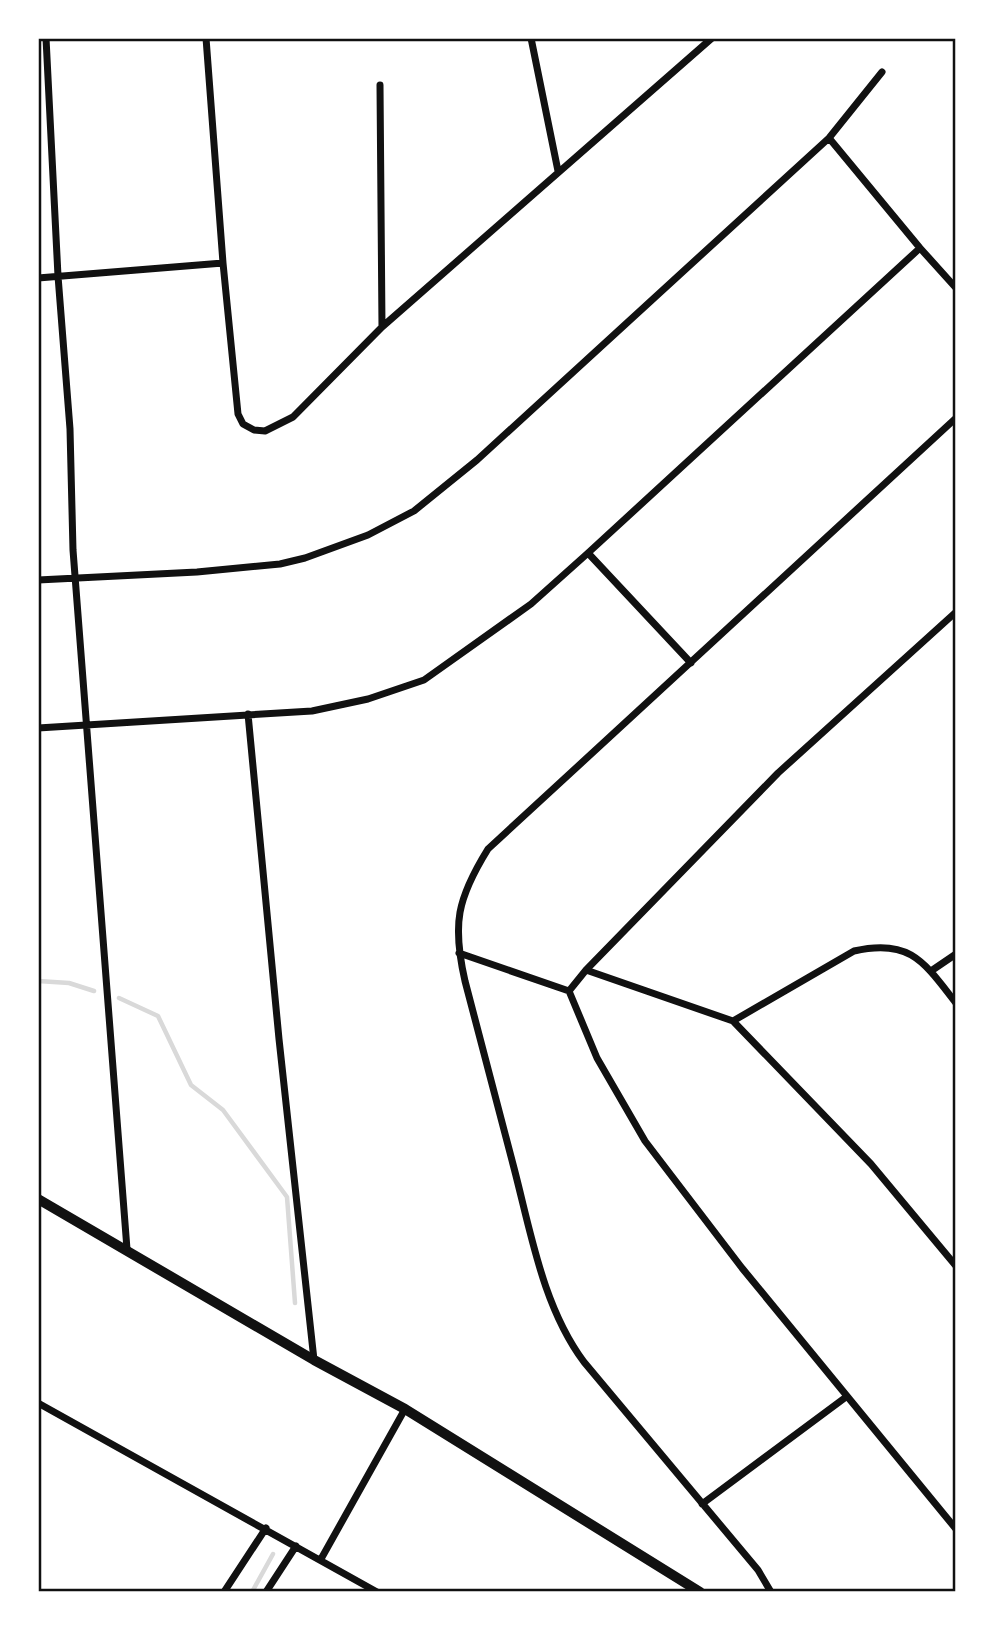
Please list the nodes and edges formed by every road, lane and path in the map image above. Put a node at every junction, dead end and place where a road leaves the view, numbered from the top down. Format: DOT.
graph roads {
  1 [pos="46,38"];
  2 [pos="206,38"];
  3 [pos="531,38"];
  4 [pos="712,38"];
  5 [pos="881,72"];
  6 [pos="380,85"];
  7 [pos="829,138"];
  8 [pos="558,172"];
  9 [pos="920,248"];
  10 [pos="223,263"];
  11 [pos="58,276"];
  12 [pos="38,278"];
  13 [pos="956,288"];
  14 [pos="382,327"];
  15 [pos="956,418"];
  16 [pos="589,553"];
  17 [pos="75,579"];
  18 [pos="38,580"];
  19 [pos="956,612"];
  20 [pos="691,663"];
  21 [pos="248,714"];
  22 [pos="88,726"];
  23 [pos="38,728"];
  24 [pos="458,953"];
  25 [pos="956,954"];
  26 [pos="586,970"];
  27 [pos="932,971"];
  28 [pos="569,991"];
  29 [pos="956,1003"];
  30 [pos="733,1021"];
  31 [pos="38,1199"];
  32 [pos="127,1249"];
  33 [pos="956,1266"];
  34 [pos="314,1360"];
  35 [pos="846,1397"];
  36 [pos="38,1403"];
  37 [pos="405,1409"];
  38 [pos="702,1504"];
  39 [pos="266,1528"];
  40 [pos="956,1529"];
  41 [pos="296,1546"];
  42 [pos="321,1559"];
  43 [pos="224,1591"];
  44 [pos="266,1591"];
  45 [pos="377,1591"];
  46 [pos="701,1591"];
  47 [pos="771,1591"];
  1 -- 11 [label="street"];
  2 -- 10 [label="street"];
  3 -- 8 [label="street"];
  4 -- 8 [label="street"];
  5 -- 7 [label="street"];
  6 -- 14 [label="street"];
  7 -- 9 [label="street"];
  7 -- 17 [label="street"];
  8 -- 14 [label="street"];
  9 -- 13 [label="street"];
  9 -- 16 [label="street"];
  10 -- 11 [label="street"];
  10 -- 14 [label="street"];
  11 -- 12 [label="street"];
  11 -- 17 [label="street"];
  15 -- 20 [label="street"];
  16 -- 20 [label="street"];
  16 -- 21 [label="street"];
  17 -- 18 [label="street"];
  17 -- 22 [label="street"];
  19 -- 26 [label="street"];
  20 -- 24 [label="street"];
  21 -- 22 [label="street"];
  21 -- 34 [label="street"];
  22 -- 23 [label="street"];
  22 -- 32 [label="street"];
  24 -- 28 [label="street"];
  24 -- 38 [label="street"];
  25 -- 27 [label="street"];
  26 -- 28 [label="street"];
  26 -- 30 [label="street"];
  27 -- 29 [label="street"];
  27 -- 30 [label="street"];
  28 -- 35 [label="street"];
  30 -- 33 [label="street"];
  31 -- 32 [label="street"];
  32 -- 34 [label="street"];
  34 -- 37 [label="street"];
  35 -- 38 [label="street"];
  35 -- 40 [label="street"];
  36 -- 39 [label="street"];
  37 -- 42 [label="street"];
  37 -- 46 [label="street"];
  38 -- 47 [label="street"];
  39 -- 41 [label="street"];
  39 -- 43 [label="street"];
  41 -- 42 [label="street"];
  41 -- 44 [label="street"];
  42 -- 45 [label="street"];
}
